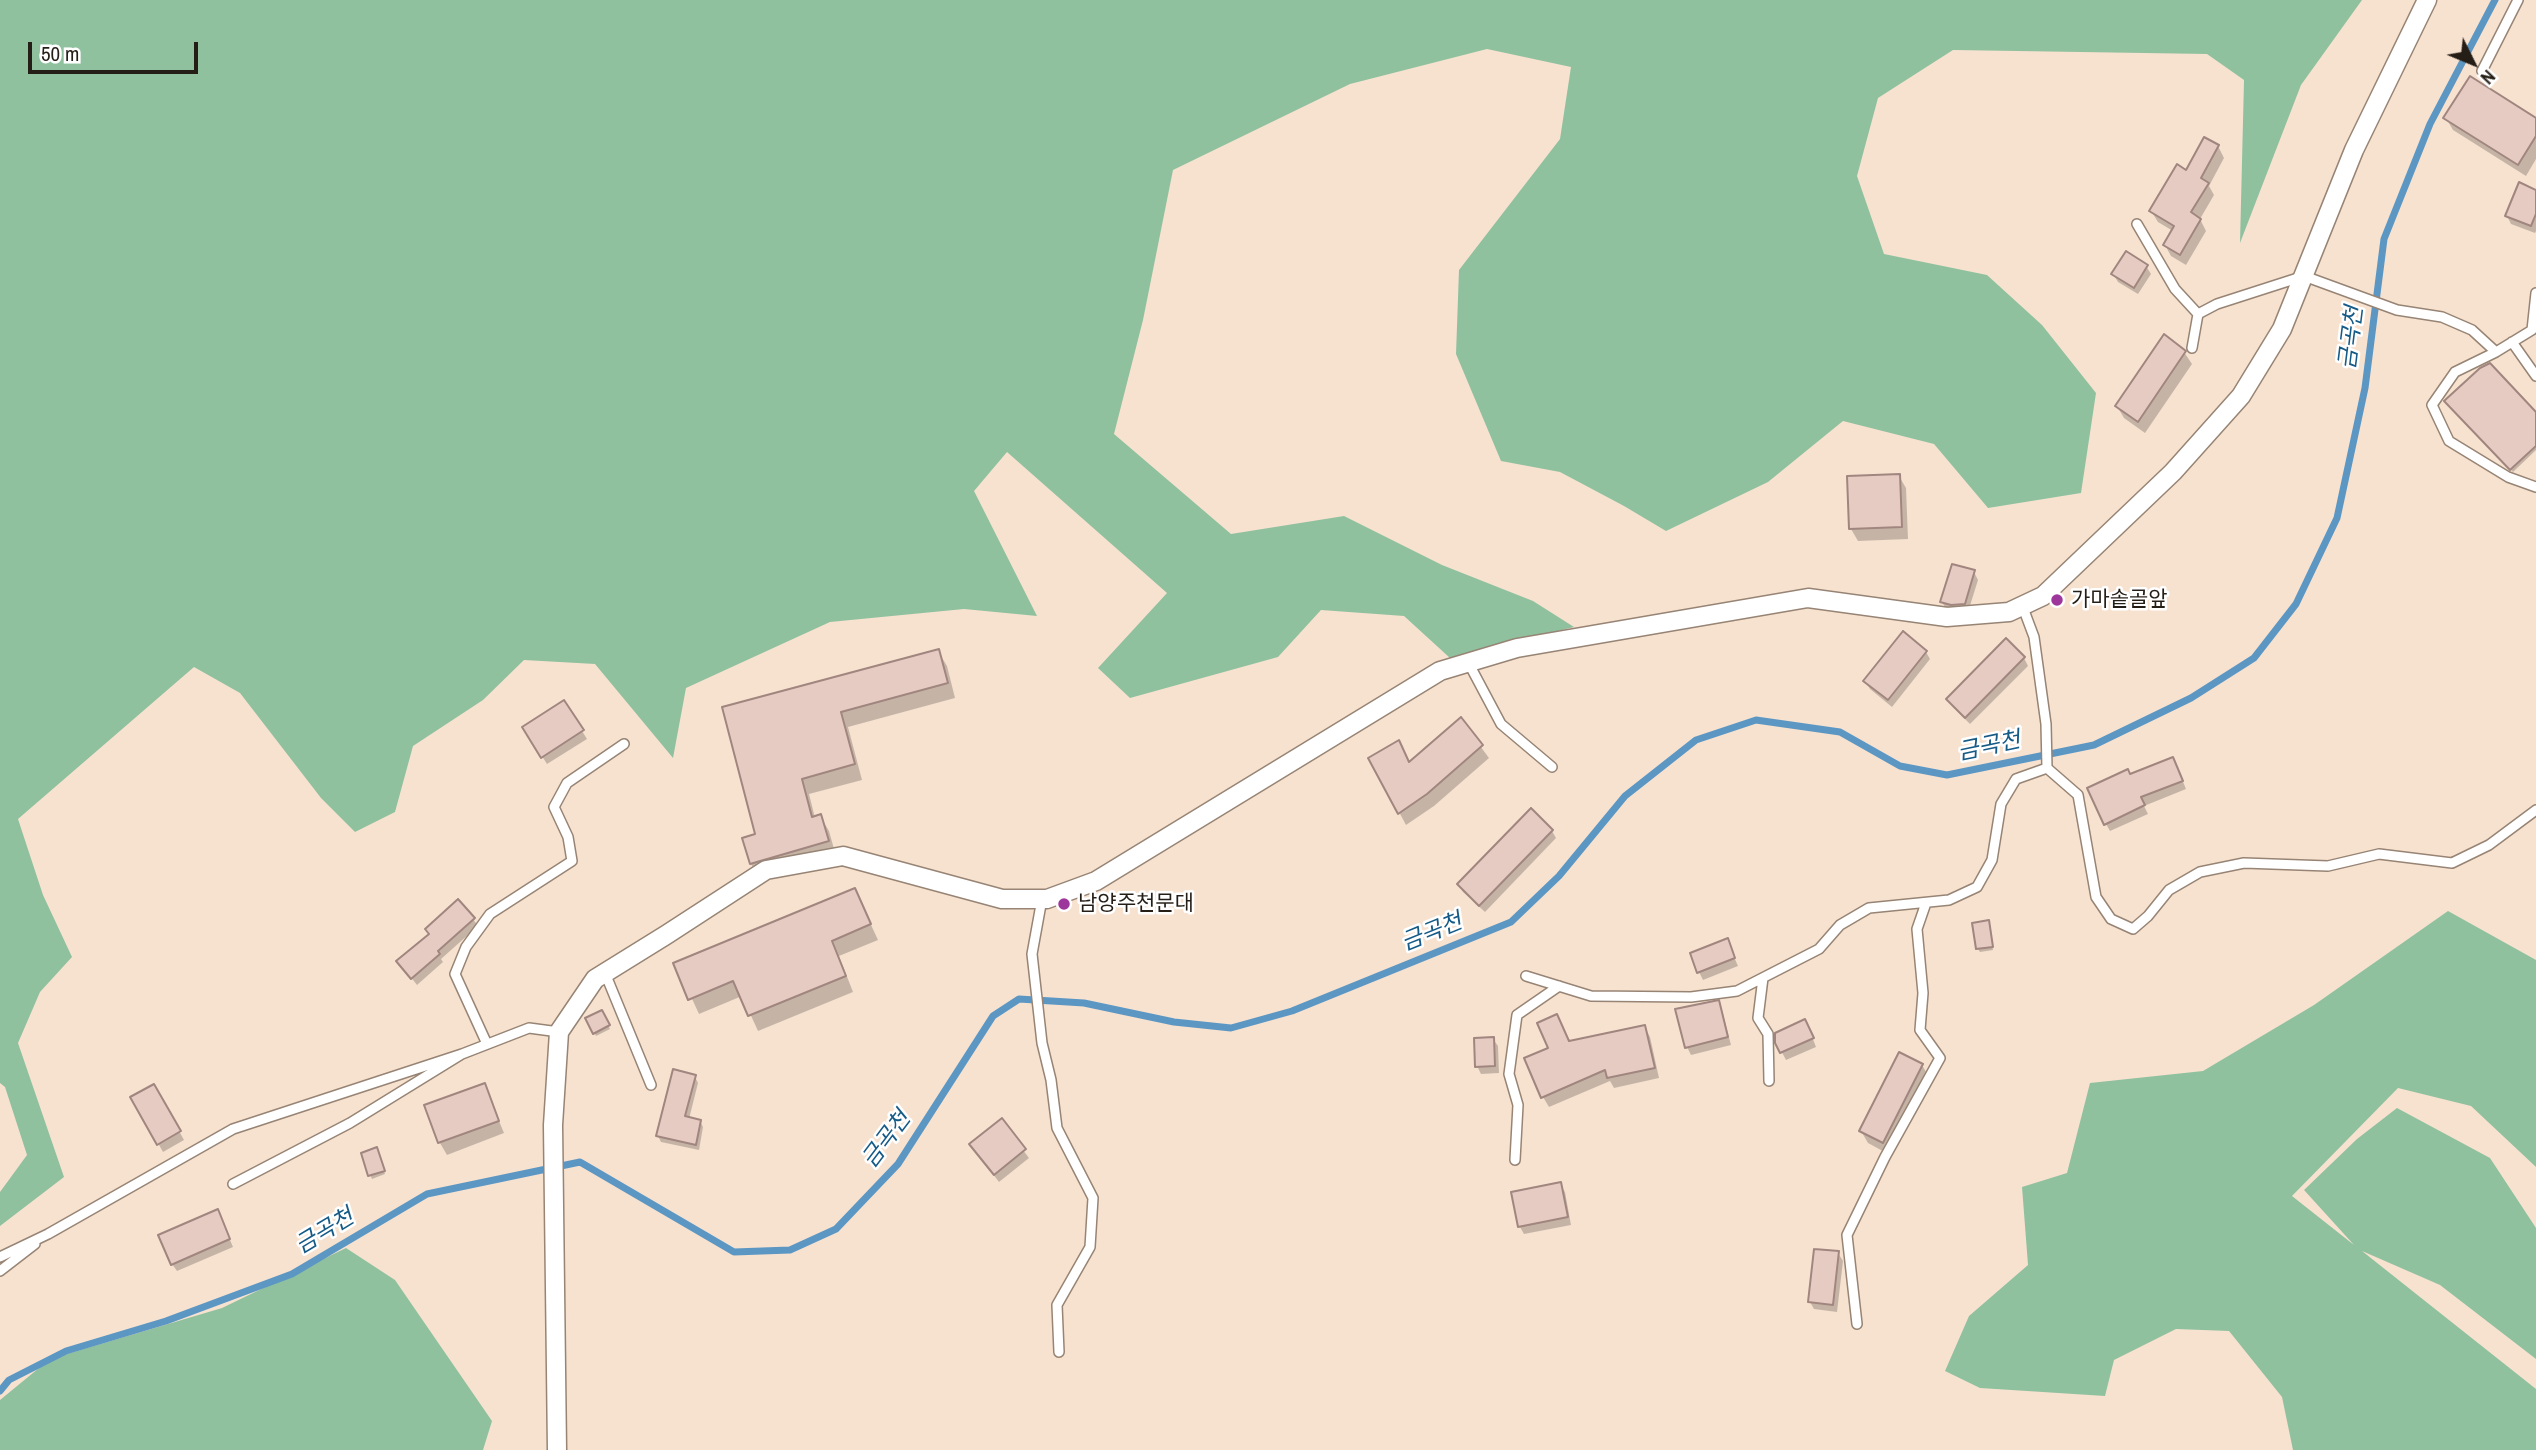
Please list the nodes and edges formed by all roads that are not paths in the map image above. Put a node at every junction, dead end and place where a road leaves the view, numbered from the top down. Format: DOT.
graph roads {
  1 [pos="2427,0"];
  2 [pos="2518,0"];
  3 [pos="2483,71"];
  4 [pos="2137,224"];
  5 [pos="2304,276"];
  6 [pos="2536,293"];
  7 [pos="2197,314"];
  8 [pos="2512,342"];
  9 [pos="2192,348"];
  10 [pos="2496,352"];
  11 [pos="2536,376"];
  12 [pos="2536,487"];
  13 [pos="2022,606"];
  14 [pos="1468,662"];
  15 [pos="624,744"];
  16 [pos="1552,767"];
  17 [pos="2047,768"];
  18 [pos="2536,810"];
  19 [pos="1042,899"];
  20 [pos="1926,902"];
  21 [pos="605,972"];
  22 [pos="1526,976"];
  23 [pos="1763,978"];
  24 [pos="1559,986"];
  25 [pos="559,1032"];
  26 [pos="487,1044"];
  27 [pos="462,1054"];
  28 [pos="1769,1081"];
  29 [pos="651,1085"];
  30 [pos="1516,1160"];
  31 [pos="233,1184"];
  32 [pos="48,1234"];
  33 [pos="0,1256"];
  34 [pos="0,1271"];
  35 [pos="1857,1324"];
  36 [pos="1059,1352"];
  37 [pos="557,1450"];
  1 -- 5 [label="street"];
  2 -- 3 [label="lane"];
  4 -- 7 [label="lane"];
  5 -- 7 [label="lane"];
  5 -- 10 [label="lane"];
  5 -- 13 [label="street"];
  6 -- 8 [label="lane"];
  7 -- 9 [label="lane"];
  8 -- 10 [label="lane"];
  8 -- 11 [label="lane"];
  10 -- 12 [label="lane"];
  13 -- 14 [label="street"];
  13 -- 17 [label="lane"];
  14 -- 16 [label="lane"];
  14 -- 19 [label="street"];
  15 -- 26 [label="lane"];
  17 -- 18 [label="lane"];
  17 -- 20 [label="lane"];
  19 -- 21 [label="street"];
  19 -- 36 [label="lane"];
  20 -- 23 [label="lane"];
  20 -- 35 [label="lane"];
  21 -- 25 [label="street"];
  21 -- 29 [label="lane"];
  22 -- 24 [label="lane"];
  23 -- 24 [label="lane"];
  23 -- 28 [label="lane"];
  24 -- 30 [label="lane"];
  25 -- 26 [label="lane"];
  25 -- 37 [label="street"];
  26 -- 27 [label="lane"];
  27 -- 31 [label="lane"];
  27 -- 32 [label="lane"];
  32 -- 33 [label="lane"];
  32 -- 34 [label="lane"];
}
